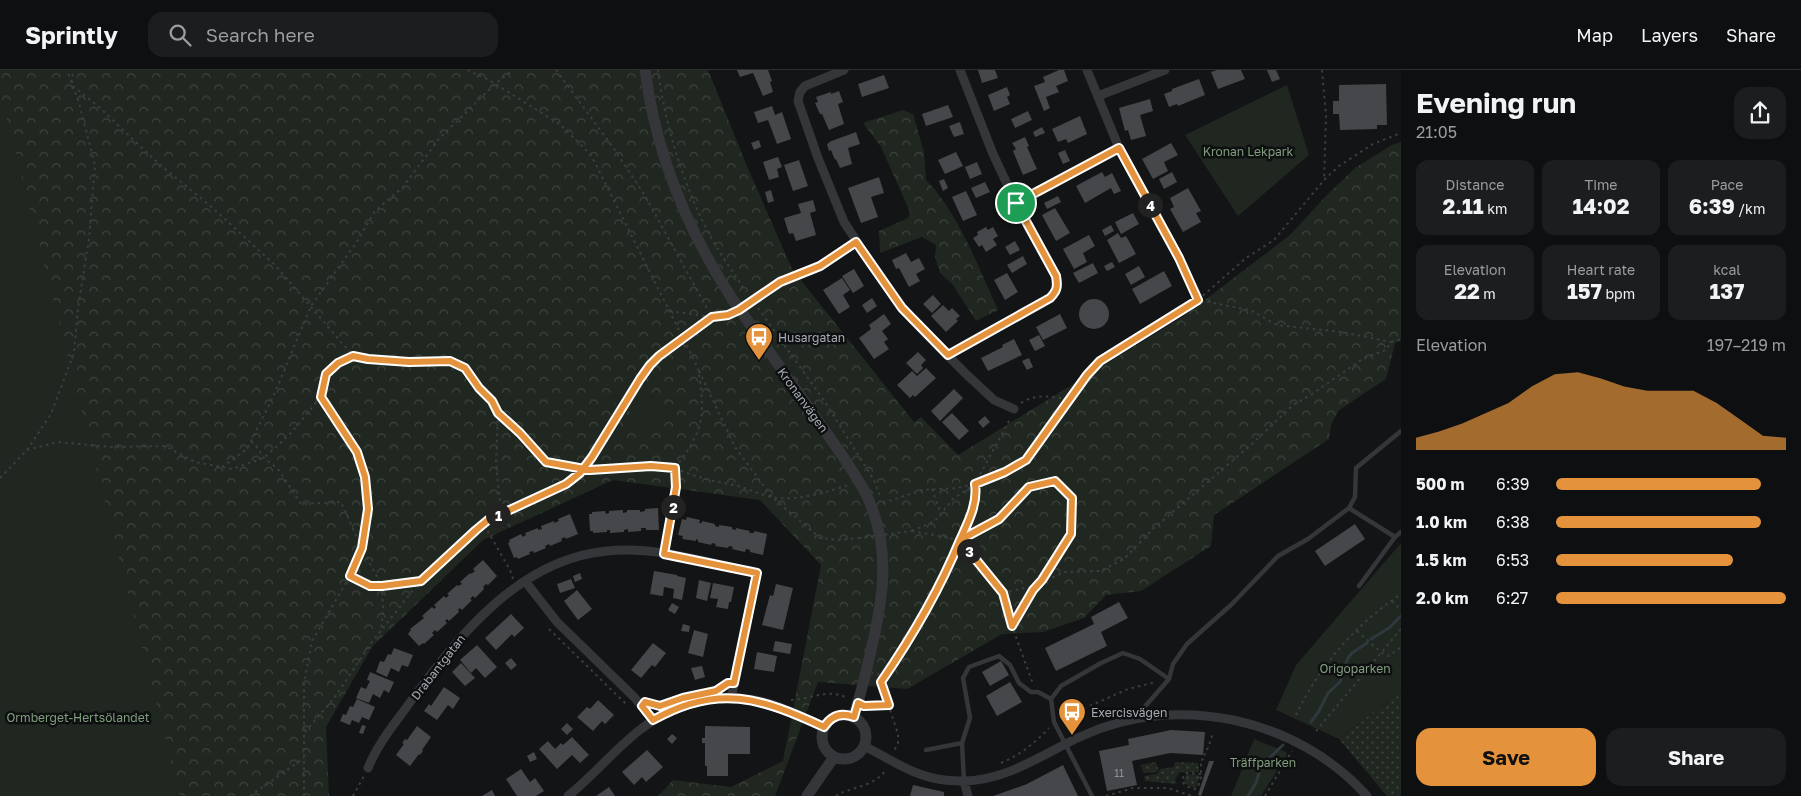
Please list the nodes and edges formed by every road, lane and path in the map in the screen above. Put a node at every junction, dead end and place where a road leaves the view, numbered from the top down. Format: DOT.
graph roads {
  1 [pos="67,70"];
  2 [pos="73,70"];
  3 [pos="467,70"];
  4 [pos="513,70"];
  5 [pos="556,70"];
  6 [pos="645,70"];
  7 [pos="844,70"];
  8 [pos="960,70"];
  9 [pos="1087,70"];
  10 [pos="1165,70"];
  11 [pos="1322,70"];
  12 [pos="495,84"];
  13 [pos="72,85"];
  14 [pos="1098,96"];
  15 [pos="1401,133"];
  16 [pos="1119,148"];
  17 [pos="1324,180"];
  18 [pos="1016,203"];
  19 [pos="856,242"];
  20 [pos="1179,258"];
  21 [pos="1198,300"];
  22 [pos="311,306"];
  23 [pos="739,310"];
  24 [pos="670,311"];
  25 [pos="712,317"];
  26 [pos="684,339"];
  27 [pos="1401,339"];
  28 [pos="1391,342"];
  29 [pos="948,355"];
  30 [pos="353,356"];
  31 [pos="698,368"];
  32 [pos="321,397"];
  33 [pos="1070,399"];
  34 [pos="1014,409"];
  35 [pos="498,413"];
  36 [pos="1401,431"];
  37 [pos="250,442"];
  38 [pos="27,450"];
  39 [pos="264,458"];
  40 [pos="221,467"];
  41 [pos="675,468"];
  42 [pos="583,469"];
  43 [pos="0,478"];
  44 [pos="874,480"];
  45 [pos="859,482"];
  46 [pos="975,484"];
  47 [pos="932,489"];
  48 [pos="772,497"];
  49 [pos="884,508"];
  50 [pos="1349,508"];
  51 [pos="501,514"];
  52 [pos="940,514"];
  53 [pos="485,523"];
  54 [pos="888,526"];
  55 [pos="912,531"];
  56 [pos="1401,532"];
  57 [pos="889,534"];
  58 [pos="1395,536"];
  59 [pos="960,540"];
  60 [pos="362,548"];
  61 [pos="664,554"];
  62 [pos="350,576"];
  63 [pos="1042,580"];
  64 [pos="421,581"];
  65 [pos="525,581"];
  66 [pos="382,586"];
  67 [pos="1359,586"];
  68 [pos="517,587"];
  69 [pos="1003,593"];
  70 [pos="1401,594"];
  71 [pos="1392,600"];
  72 [pos="1401,610"];
  73 [pos="546,626"];
  74 [pos="1012,626"];
  75 [pos="1401,629"];
  76 [pos="1356,631"];
  77 [pos="381,632"];
  78 [pos="1401,648"];
  79 [pos="1382,652"];
  80 [pos="877,669"];
  81 [pos="1168,679"];
  82 [pos="881,682"];
  83 [pos="1038,692"];
  84 [pos="732,698"];
  85 [pos="1051,699"];
  86 [pos="788,700"];
  87 [pos="858,703"];
  88 [pos="889,705"];
  89 [pos="642,706"];
  90 [pos="1296,716"];
  91 [pos="854,717"];
  92 [pos="653,720"];
  93 [pos="1133,720"];
  94 [pos="1054,722"];
  95 [pos="824,727"];
  96 [pos="1316,731"];
  97 [pos="306,732"];
  98 [pos="1213,733"];
  99 [pos="1297,742"];
  100 [pos="962,743"];
  101 [pos="1065,744"];
  102 [pos="864,746"];
  103 [pos="926,750"];
  104 [pos="834,757"];
  105 [pos="304,758"];
  106 [pos="891,760"];
  107 [pos="995,765"];
  108 [pos="368,768"];
  109 [pos="1201,774"];
  110 [pos="964,781"];
  111 [pos="1195,789"];
  112 [pos="250,796"];
  113 [pos="304,796"];
  114 [pos="354,796"];
  115 [pos="568,796"];
  116 [pos="807,796"];
  117 [pos="836,796"];
  118 [pos="968,796"];
  119 [pos="1092,796"];
  120 [pos="1106,796"];
  121 [pos="1192,796"];
  122 [pos="1265,796"];
  123 [pos="1367,796"];
  1 -- 13 [label="path"];
  2 -- 13 [label="path"];
  3 -- 12 [label="path"];
  4 -- 12 [label="path"];
  5 -- 25 [label="path"];
  6 -- 23 [label="street, Kronanvägen"];
  7 -- 19 [label="street"];
  8 -- 18 [label="street"];
  9 -- 14 [label="street"];
  10 -- 14 [label="street"];
  11 -- 17 [label="path"];
  12 -- 22 [label="path"];
  12 -- 24 [label="path"];
  13 -- 22 [label="path"];
  13 -- 38 [label="path"];
  14 -- 16 [label="street"];
  15 -- 17 [label="path"];
  16 -- 18 [label="path"];
  16 -- 20 [label="street"];
  17 -- 21 [label="path"];
  18 -- 29 [label="street"];
  19 -- 23 [label="street"];
  19 -- 29 [label="street"];
  20 -- 21 [label="path"];
  21 -- 28 [label="path"];
  21 -- 33 [label="path"];
  22 -- 30 [label="path"];
  22 -- 37 [label="path"];
  23 -- 25 [label="lane"];
  23 -- 45 [label="street, Kronanvägen"];
  24 -- 25 [label="path"];
  24 -- 26 [label="path"];
  25 -- 26 [label="path"];
  26 -- 31 [label="path"];
  26 -- 42 [label="path"];
  27 -- 28 [label="path"];
  28 -- 63 [label="path"];
  29 -- 34 [label="street"];
  30 -- 32 [label="path"];
  30 -- 35 [label="path"];
  31 -- 41 [label="path"];
  31 -- 48 [label="path"];
  32 -- 39 [label="path"];
  32 -- 60 [label="path"];
  33 -- 34 [label="path"];
  33 -- 46 [label="path"];
  34 -- 46 [label="path"];
  35 -- 42 [label="path"];
  35 -- 51 [label="path"];
  36 -- 50 [label="lane"];
  37 -- 39 [label="path"];
  37 -- 40 [label="path"];
  38 -- 40 [label="path"];
  38 -- 43 [label="path"];
  39 -- 40 [label="path"];
  39 -- 60 [label="path"];
  41 -- 42 [label="path"];
  41 -- 48 [label="path"];
  41 -- 61 [label="path"];
  42 -- 51 [label="path"];
  44 -- 45 [label="path"];
  45 -- 48 [label="path"];
  45 -- 87 [label="street, Kronanvägen"];
  46 -- 47 [label="path"];
  46 -- 52 [label="path"];
  46 -- 59 [label="path"];
  47 -- 49 [label="path"];
  47 -- 52 [label="path"];
  48 -- 55 [label="path, bridge"];
  50 -- 58 [label="lane"];
  50 -- 81 [label="lane"];
  51 -- 53 [label="path"];
  52 -- 55 [label="path"];
  53 -- 64 [label="path"];
  53 -- 68 [label="path"];
  54 -- 57 [label="path"];
  55 -- 59 [label="path"];
  56 -- 58 [label="lane"];
  58 -- 67 [label="lane"];
  59 -- 63 [label="path"];
  59 -- 69 [label="path"];
  59 -- 82 [label="path"];
  60 -- 62 [label="path"];
  60 -- 66 [label="path"];
  61 -- 65 [label="street, Drabantgatan"];
  61 -- 84 [label="street, Drabantgatan"];
  62 -- 66 [label="path"];
  62 -- 97 [label="path"];
  63 -- 69 [label="path"];
  63 -- 74 [label="path"];
  64 -- 66 [label="path"];
  64 -- 77 [label="path"];
  65 -- 68 [label="street, Drabantgatan"];
  65 -- 89 [label="street"];
  66 -- 77 [label="path"];
  68 -- 108 [label="street, Drabantgatan"];
  69 -- 74 [label="path"];
  70 -- 71 [label="path"];
  71 -- 72 [label="path"];
  71 -- 76 [label="path"];
  73 -- 89 [label="path"];
  74 -- 83 [label="path"];
  75 -- 79 [label="path"];
  76 -- 79 [label="path"];
  76 -- 90 [label="path"];
  77 -- 97 [label="path"];
  78 -- 79 [label="path"];
  79 -- 96 [label="path"];
  80 -- 82 [label="path"];
  81 -- 85 [label="lane"];
  81 -- 93 [label="lane"];
  81 -- 94 [label="path"];
  82 -- 88 [label="path"];
  83 -- 85 [label="lane"];
  83 -- 100 [label="lane"];
  84 -- 92 [label="street"];
  84 -- 95 [label="street"];
  85 -- 94 [label="lane"];
  86 -- 87 [label="path"];
  87 -- 88 [label="path"];
  87 -- 91 [label="street, Kronanvägen"];
  88 -- 106 [label="path"];
  89 -- 92 [label="street"];
  91 -- 95 [label="street"];
  91 -- 102 [label="street"];
  92 -- 115 [label="street"];
  93 -- 99 [label="street"];
  93 -- 101 [label="street"];
  94 -- 101 [label="lane"];
  94 -- 107 [label="path"];
  95 -- 104 [label="street"];
  97 -- 105 [label="path"];
  98 -- 109 [label="path"];
  99 -- 122 [label="path"];
  99 -- 123 [label="street"];
  100 -- 103 [label="lane"];
  100 -- 110 [label="lane"];
  101 -- 110 [label="street"];
  101 -- 119 [label="lane"];
  102 -- 104 [label="street"];
  102 -- 106 [label="street"];
  104 -- 116 [label="street"];
  105 -- 112 [label="path"];
  105 -- 113 [label="path"];
  106 -- 110 [label="street"];
  106 -- 117 [label="path"];
  108 -- 114 [label="path"];
  109 -- 111 [label="path"];
  109 -- 111 [label="path"];
  110 -- 118 [label="street"];
  111 -- 121 [label="path"];
  120 -- 121 [label="path"];
}
